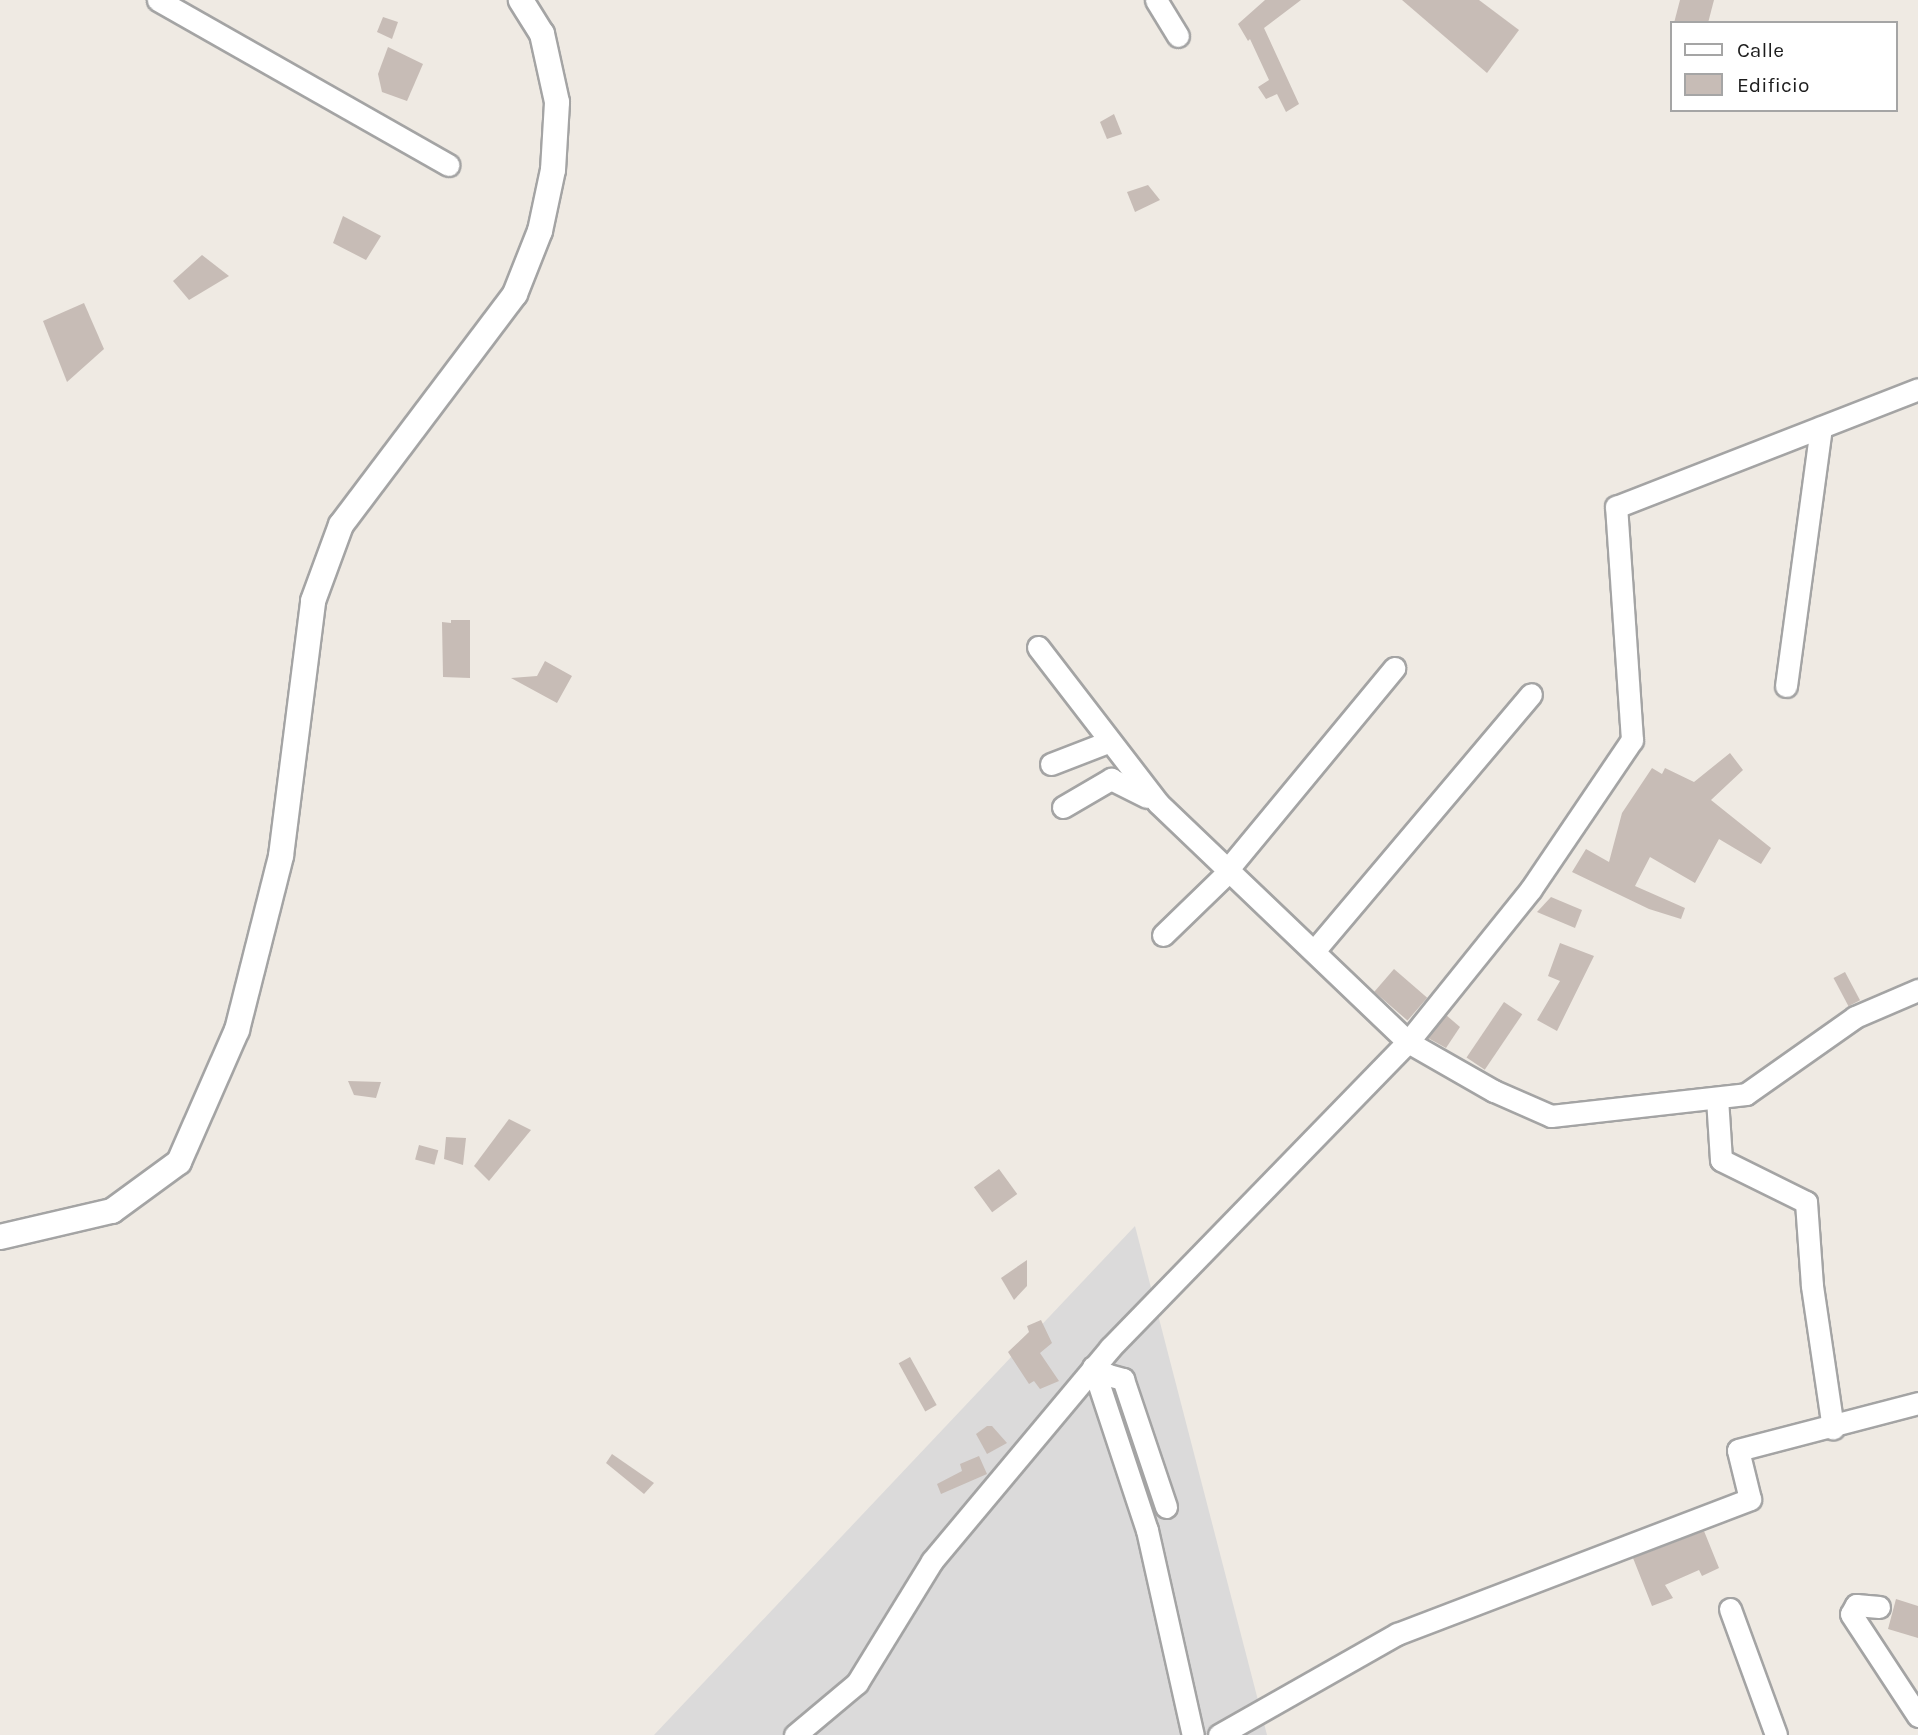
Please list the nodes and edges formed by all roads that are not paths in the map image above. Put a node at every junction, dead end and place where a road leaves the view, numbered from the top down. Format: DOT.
graph roads {
  1 [pos="158,0"];
  2 [pos="521,0"];
  3 [pos="1156,0"];
  4 [pos="1178,36"];
  5 [pos="448,165"];
  6 [pos="1918,389"];
  7 [pos="1821,427"];
  8 [pos="1038,647"];
  9 [pos="1394,668"];
  10 [pos="1786,686"];
  11 [pos="1531,694"];
  12 [pos="1108,742"];
  13 [pos="1051,764"];
  14 [pos="1158,803"];
  15 [pos="1063,807"];
  16 [pos="1229,870"];
  17 [pos="1163,935"];
  18 [pos="1314,951"];
  19 [pos="1918,990"];
  20 [pos="1408,1042"];
  21 [pos="1717,1098"];
  22 [pos="0,1237"];
  23 [pos="1095,1373"];
  24 [pos="1918,1403"];
  25 [pos="1833,1429"];
  26 [pos="1166,1507"];
  27 [pos="1879,1607"];
  28 [pos="1730,1609"];
  29 [pos="1918,1716"];
  30 [pos="795,1735"];
  31 [pos="1194,1735"];
  32 [pos="1219,1735"];
  33 [pos="1776,1735"];
  1 -- 5 [label="street"];
  2 -- 22 [label="street"];
  3 -- 4 [label="street"];
  6 -- 7 [label="street"];
  7 -- 10 [label="street"];
  7 -- 20 [label="street"];
  8 -- 12 [label="street"];
  9 -- 16 [label="street"];
  11 -- 18 [label="street"];
  12 -- 13 [label="street"];
  12 -- 14 [label="street"];
  14 -- 15 [label="street"];
  14 -- 16 [label="street"];
  16 -- 17 [label="street"];
  16 -- 18 [label="street"];
  18 -- 20 [label="street"];
  19 -- 21 [label="street"];
  20 -- 21 [label="street"];
  20 -- 23 [label="street"];
  21 -- 25 [label="street"];
  23 -- 26 [label="street"];
  23 -- 30 [label="street"];
  23 -- 31 [label="street"];
  24 -- 25 [label="street"];
  25 -- 32 [label="street"];
  27 -- 29 [label="street"];
  28 -- 33 [label="street"];
}
